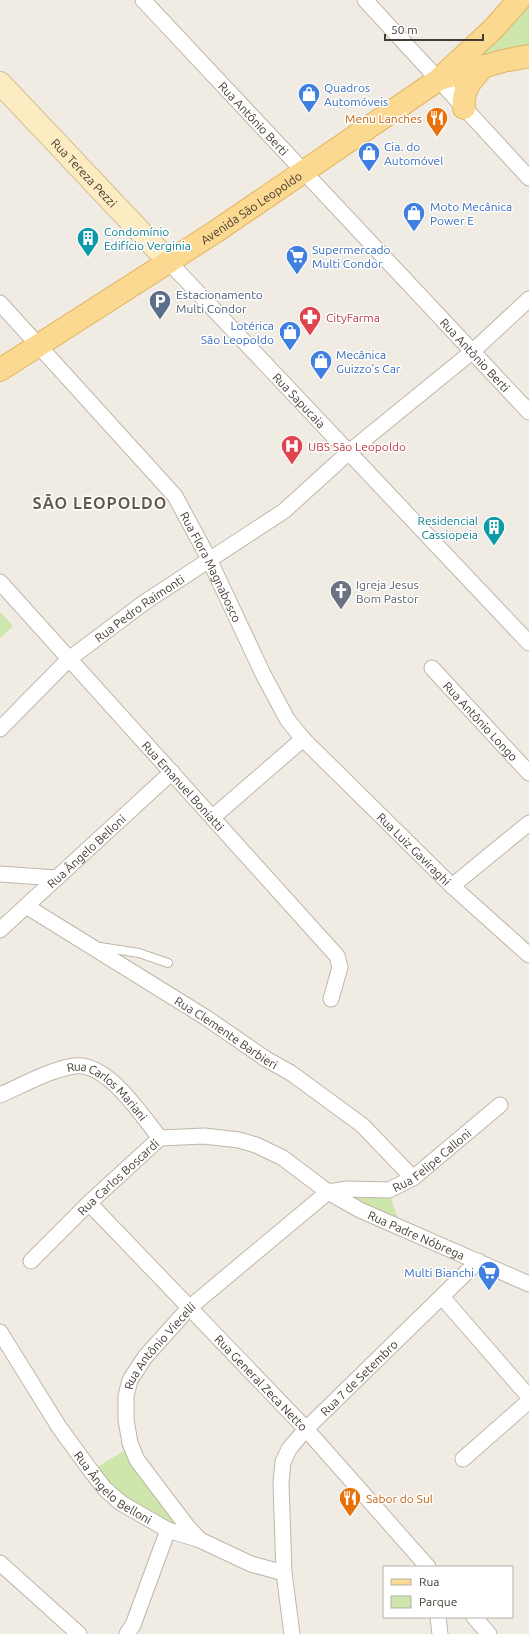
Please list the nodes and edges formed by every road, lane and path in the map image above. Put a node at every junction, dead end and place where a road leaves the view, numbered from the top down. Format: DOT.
graph roads {
  1 [pos="142,0"];
  2 [pos="365,0"];
  3 [pos="519,0"];
  4 [pos="529,56"];
  5 [pos="484,66"];
  6 [pos="438,80"];
  7 [pos="0,83"];
  8 [pos="464,108"];
  9 [pos="303,171"];
  10 [pos="529,178"];
  11 [pos="169,262"];
  12 [pos="529,299"];
  13 [pos="0,303"];
  14 [pos="38,344"];
  15 [pos="473,351"];
  16 [pos="0,370"];
  17 [pos="529,412"];
  18 [pos="349,452"];
  19 [pos="209,559"];
  20 [pos="0,582"];
  21 [pos="529,643"];
  22 [pos="69,659"];
  23 [pos="432,668"];
  24 [pos="0,729"];
  25 [pos="302,739"];
  26 [pos="172,772"];
  27 [pos="529,773"];
  28 [pos="213,817"];
  29 [pos="529,823"];
  30 [pos="0,874"];
  31 [pos="56,878"];
  32 [pos="452,886"];
  33 [pos="26,906"];
  34 [pos="0,930"];
  35 [pos="93,946"];
  36 [pos="529,955"];
  37 [pos="168,963"];
  38 [pos="331,999"];
  39 [pos="0,1095"];
  40 [pos="500,1105"];
  41 [pos="160,1138"];
  42 [pos="413,1178"];
  43 [pos="328,1192"];
  44 [pos="89,1203"];
  45 [pos="32,1261"];
  46 [pos="478,1261"];
  47 [pos="527,1281"];
  48 [pos="442,1297"];
  49 [pos="189,1308"];
  50 [pos="0,1332"];
  51 [pos="529,1397"];
  52 [pos="529,1401"];
  53 [pos="306,1429"];
  54 [pos="464,1460"];
  55 [pos="168,1530"];
  56 [pos="200,1540"];
  57 [pos="0,1563"];
  58 [pos="427,1566"];
  59 [pos="284,1572"];
  60 [pos="438,1618"];
  61 [pos="475,1618"];
  62 [pos="79,1634"];
  63 [pos="127,1634"];
  64 [pos="292,1634"];
  65 [pos="440,1634"];
  66 [pos="489,1634"];
  1 -- 9 [label="street, Rua Antônio Berti"];
  2 -- 6 [label="street"];
  3 -- 6 [label="main road, Avenida São Leopoldo"];
  4 -- 5 [label="main road, Avenida São Leopoldo"];
  5 -- 6 [label="main road, Avenida São Leopoldo"];
  5 -- 8 [label="main road"];
  6 -- 8 [label="street"];
  6 -- 9 [label="main road, Avenida São Leopoldo"];
  7 -- 11 [label="street, Rua Tereza Pezzi"];
  8 -- 10 [label="street"];
  9 -- 11 [label="main road, Avenida São Leopoldo"];
  9 -- 15 [label="street, Rua Antônio Berti"];
  11 -- 14 [label="main road, Avenida São Leopoldo"];
  11 -- 18 [label="street, Rua Sapucaia"];
  12 -- 15 [label="street, Rua Pedro Raimonti"];
  13 -- 14 [label="street, Rua Flora Magnabosco"];
  14 -- 16 [label="main road, Avenida São Leopoldo"];
  14 -- 19 [label="street, Rua Flora Magnabosco"];
  15 -- 17 [label="street, Rua Antônio Berti"];
  15 -- 18 [label="street, Rua Pedro Raimonti"];
  18 -- 19 [label="street, Rua Pedro Raimonti"];
  18 -- 21 [label="street, Rua Sapucaia"];
  19 -- 22 [label="street, Rua Pedro Raimonti"];
  19 -- 25 [label="street, Rua Flora Magnabosco"];
  20 -- 22 [label="street, Rua Emanuel Boniatti"];
  22 -- 24 [label="street, Rua Pedro Raimonti"];
  22 -- 26 [label="street, Rua Emanuel Boniatti"];
  23 -- 27 [label="street, Rua Antônio Longo"];
  25 -- 28 [label="street"];
  25 -- 32 [label="street, Rua Luiz Gaviraghi"];
  26 -- 28 [label="street, Rua Emanuel Boniatti"];
  26 -- 31 [label="street, Rua Ângelo Belloni"];
  28 -- 38 [label="street, Rua Emanuel Boniatti"];
  29 -- 32 [label="street"];
  30 -- 31 [label="street"];
  31 -- 33 [label="street, Rua Ângelo Belloni"];
  32 -- 36 [label="street, Rua Luiz Gaviraghi"];
  33 -- 34 [label="street, Rua Ângelo Belloni"];
  33 -- 35 [label="street, Rua Clemente Barbieri"];
  35 -- 37 [label="lane"];
  35 -- 42 [label="street, Rua Clemente Barbieri"];
  39 -- 41 [label="street, Rua Carlos Mariani"];
  40 -- 42 [label="street, Rua Felipe Calloni"];
  41 -- 43 [label="street, Rua Carlos Boscardi"];
  41 -- 44 [label="street, Rua Carlos Boscardi"];
  42 -- 43 [label="street, Rua Felipe Calloni"];
  43 -- 46 [label="street, Rua Padre Nóbrega"];
  43 -- 49 [label="street, Rua Antônio Viecelli"];
  44 -- 45 [label="street, Rua Carlos Boscardi"];
  44 -- 49 [label="street, Rua General Zeca Netto"];
  46 -- 47 [label="street, Rua Padre Nóbrega"];
  46 -- 48 [label="street, Rua 7 de Setembro"];
  48 -- 51 [label="street"];
  48 -- 53 [label="street, Rua 7 de Setembro"];
  49 -- 53 [label="street, Rua General Zeca Netto"];
  49 -- 56 [label="street, Rua Antônio Viecelli"];
  50 -- 55 [label="street, Rua Ângelo Belloni"];
  52 -- 54 [label="street"];
  53 -- 58 [label="street, Rua General Zeca Netto"];
  53 -- 59 [label="street, Rua 7 de Setembro"];
  55 -- 56 [label="street, Rua Ângelo Belloni"];
  55 -- 63 [label="street"];
  56 -- 59 [label="street, Rua Ângelo Belloni"];
  57 -- 62 [label="street"];
  59 -- 64 [label="street, Rua 7 de Setembro"];
  60 -- 65 [label="street"];
  61 -- 66 [label="street"];
}
